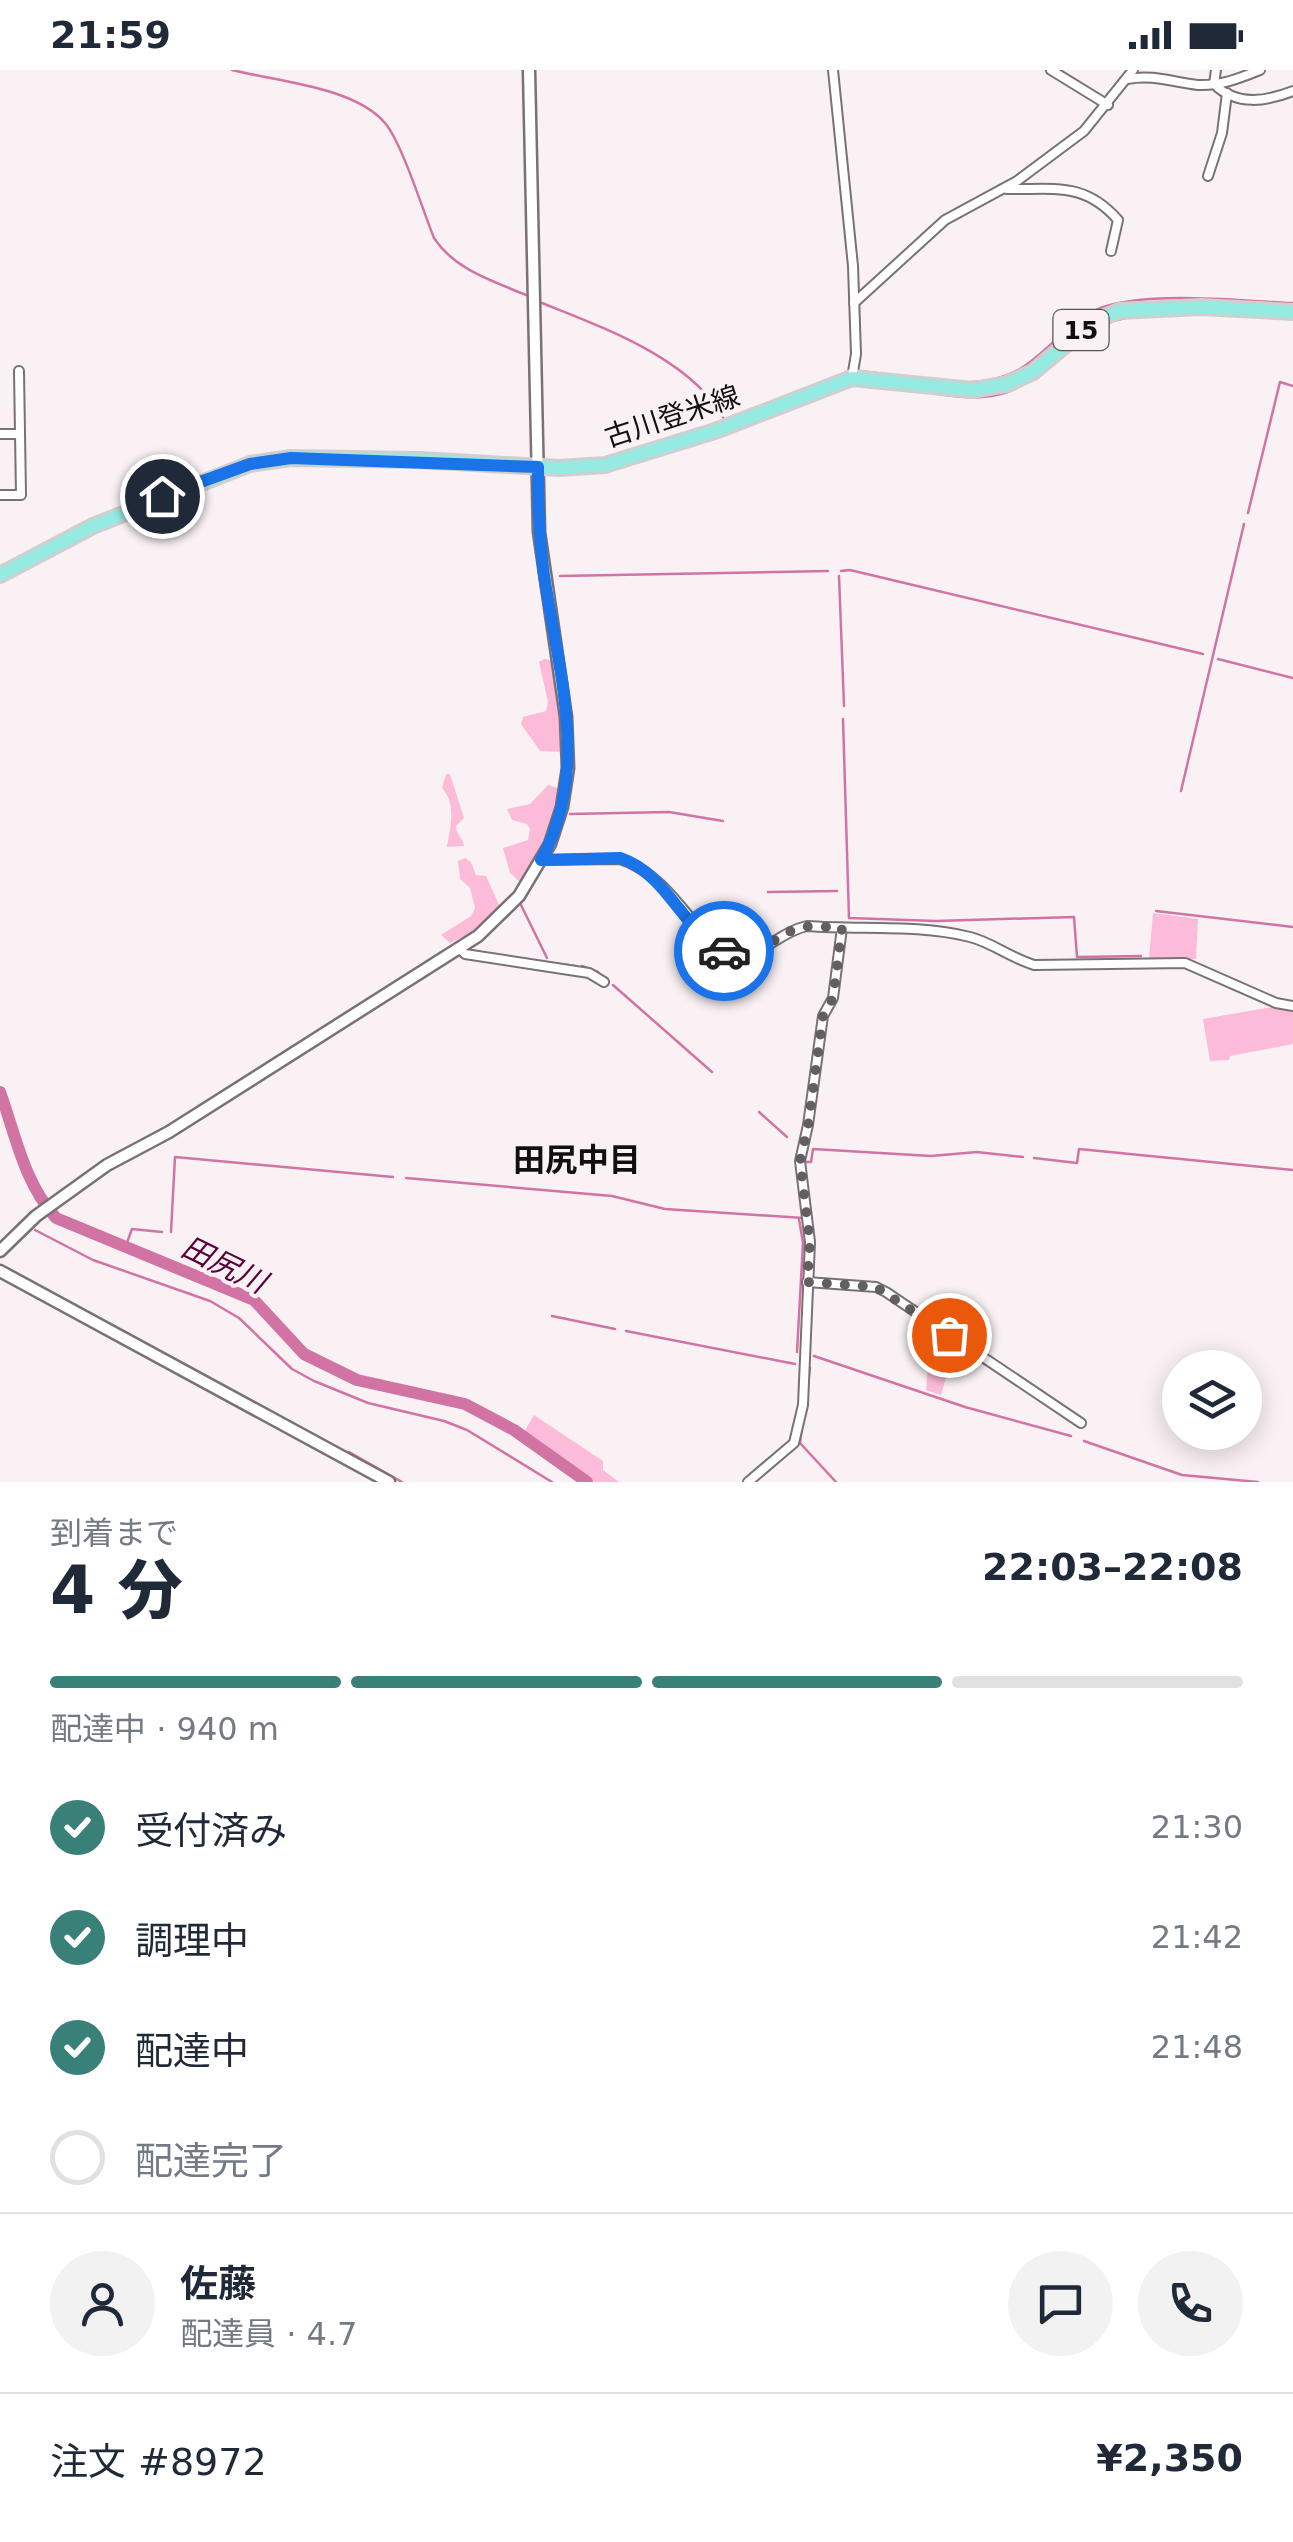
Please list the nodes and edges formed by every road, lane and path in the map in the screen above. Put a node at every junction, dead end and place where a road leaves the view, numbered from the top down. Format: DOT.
graph roads {
  1 [pos="529,70"];
  2 [pos="832,70"];
  3 [pos="1051,70"];
  4 [pos="1133,70"];
  5 [pos="1216,70"];
  6 [pos="1260,70"];
  7 [pos="1127,79"];
  8 [pos="1214,84"];
  9 [pos="1293,91"];
  10 [pos="1227,93"];
  11 [pos="1108,105"];
  12 [pos="1208,176"];
  13 [pos="1002,188"];
  14 [pos="1111,251"];
  15 [pos="854,303"];
  16 [pos="1293,312"];
  17 [pos="19,370"];
  18 [pos="852,378"];
  19 [pos="0,434"];
  20 [pos="20,434"];
  21 [pos="538,467"];
  22 [pos="0,495"];
  23 [pos="0,575"];
  24 [pos="541,860"];
  25 [pos="842,928"];
  26 [pos="459,948"];
  27 [pos="604,982"];
  28 [pos="1293,1006"];
  29 [pos="0,1251"];
  30 [pos="0,1271"];
  31 [pos="807,1282"];
  32 [pos="1081,1423"];
  33 [pos="389,1482"];
  34 [pos="748,1482"];
  1 -- 21 [label="street"];
  2 -- 15 [label="street"];
  3 -- 11 [label="street"];
  4 -- 7 [label="street"];
  5 -- 8 [label="street"];
  6 -- 8 [label="street"];
  7 -- 8 [label="street"];
  7 -- 11 [label="street"];
  8 -- 10 [label="street"];
  9 -- 10 [label="street"];
  10 -- 12 [label="street"];
  11 -- 13 [label="street"];
  13 -- 14 [label="street"];
  13 -- 15 [label="street"];
  15 -- 18 [label="street"];
  16 -- 18 [label="main road, 古川登米線 / 15"];
  17 -- 20 [label="street"];
  18 -- 21 [label="main road, 古川登米線 / 15"];
  19 -- 20 [label="street"];
  20 -- 22 [label="street"];
  21 -- 23 [label="main road, 古川登米線 / 15"];
  21 -- 24 [label="street"];
  24 -- 25 [label="street"];
  24 -- 26 [label="street"];
  25 -- 28 [label="street"];
  25 -- 31 [label="street"];
  26 -- 27 [label="street"];
  26 -- 29 [label="street"];
  30 -- 33 [label="street"];
  31 -- 32 [label="street"];
  31 -- 34 [label="street"];
}
